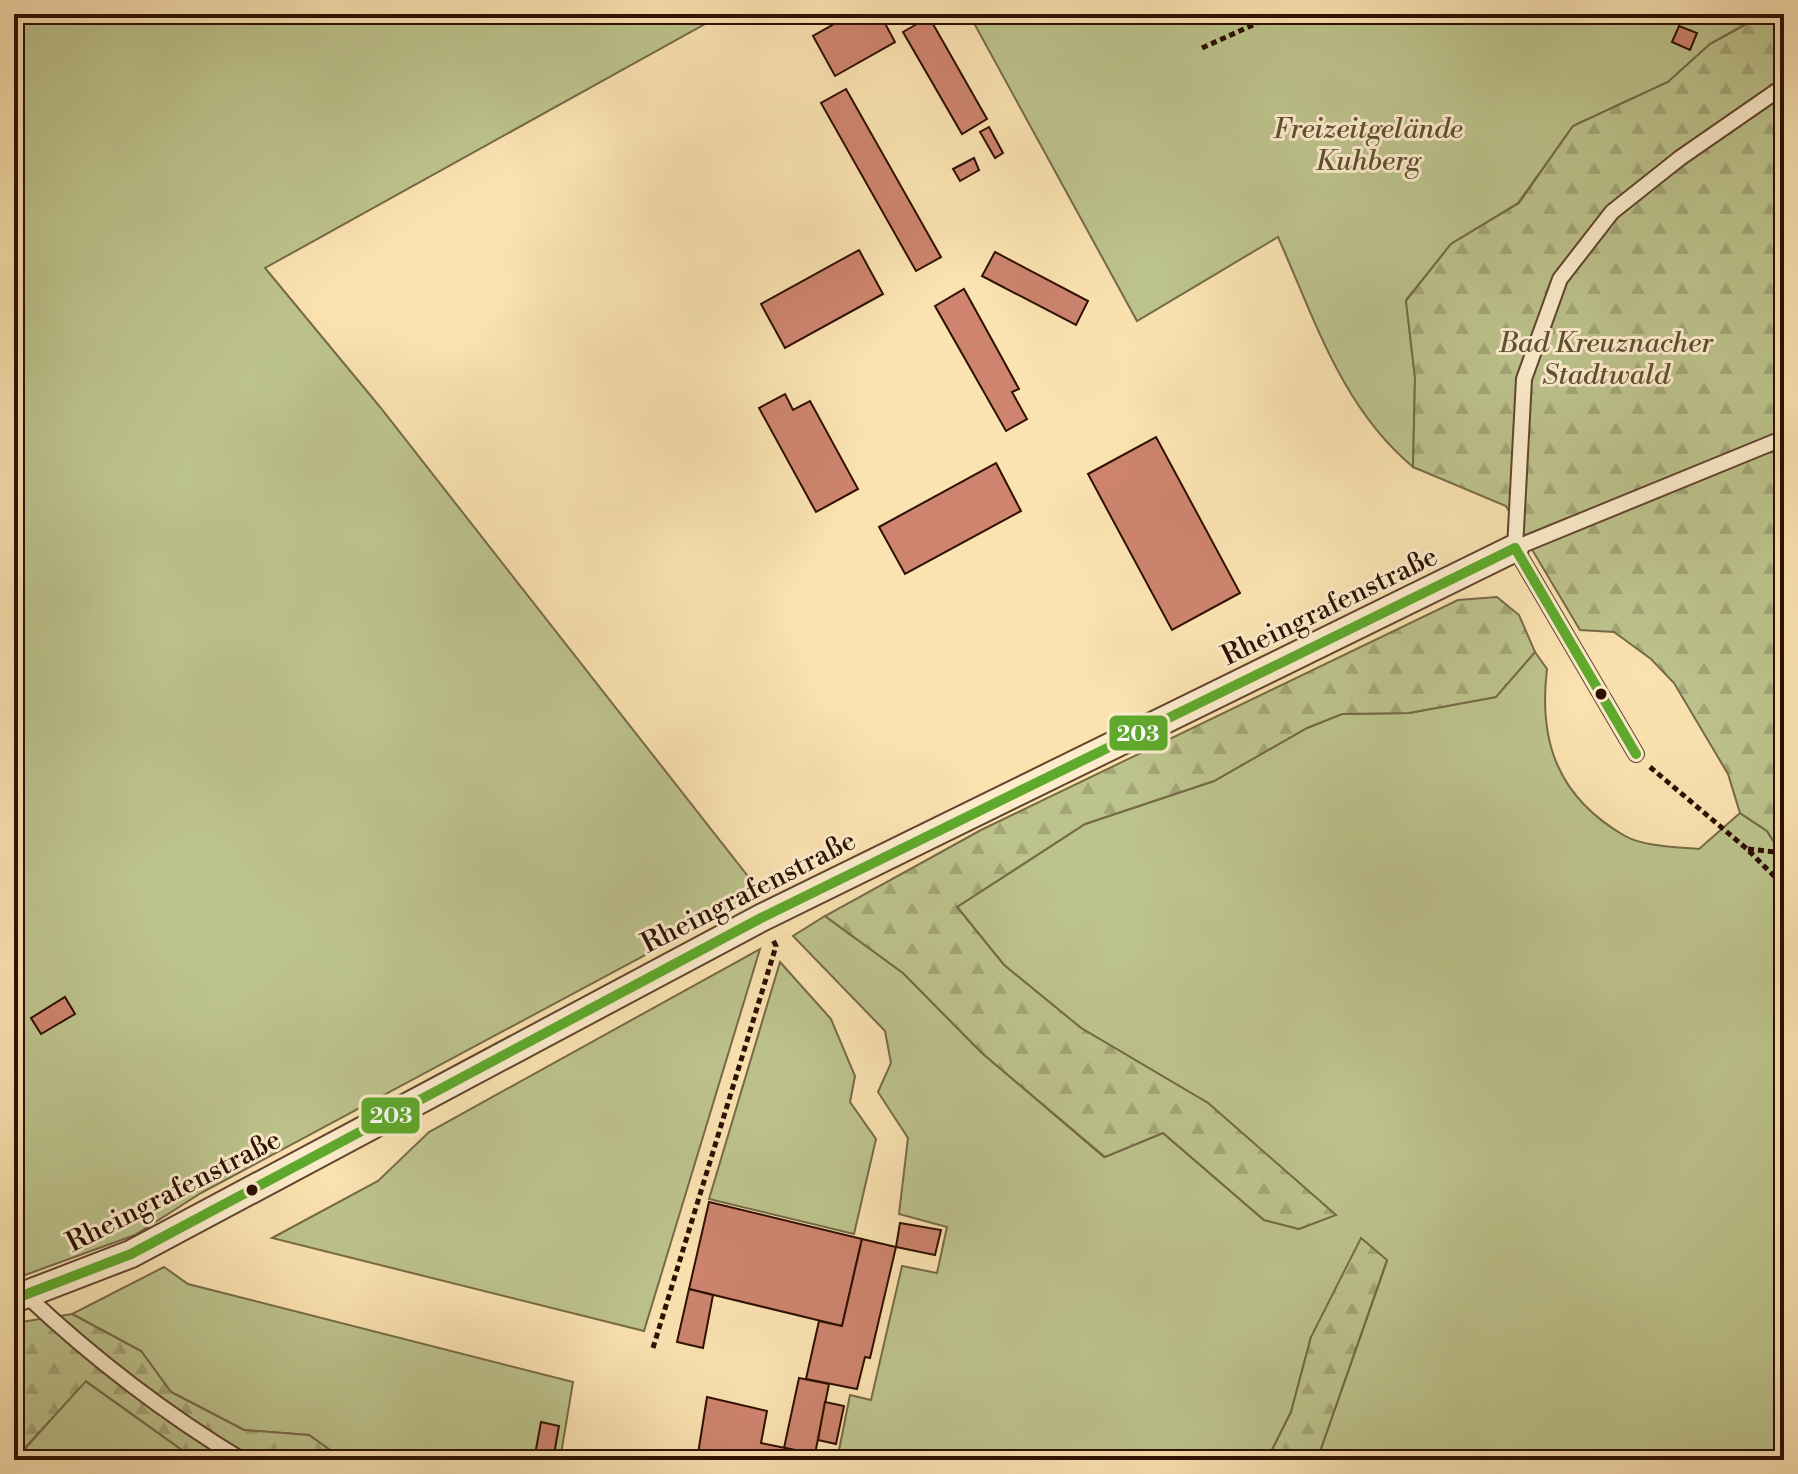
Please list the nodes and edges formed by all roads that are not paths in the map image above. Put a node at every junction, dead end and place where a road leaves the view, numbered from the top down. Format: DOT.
graph roads {
  1 [pos="1784,86"];
  2 [pos="1784,438"];
  3 [pos="1515,548"];
  4 [pos="1636,754"];
  5 [pos="20,1298"];
  6 [pos="242,1460"];
  1 -- 3 [label="lane"];
  2 -- 3 [label="lane"];
  3 -- 4 [label="lane"];
  3 -- 5 [label="street, Rheingrafenstraße"];
  5 -- 6 [label="lane"];
}
